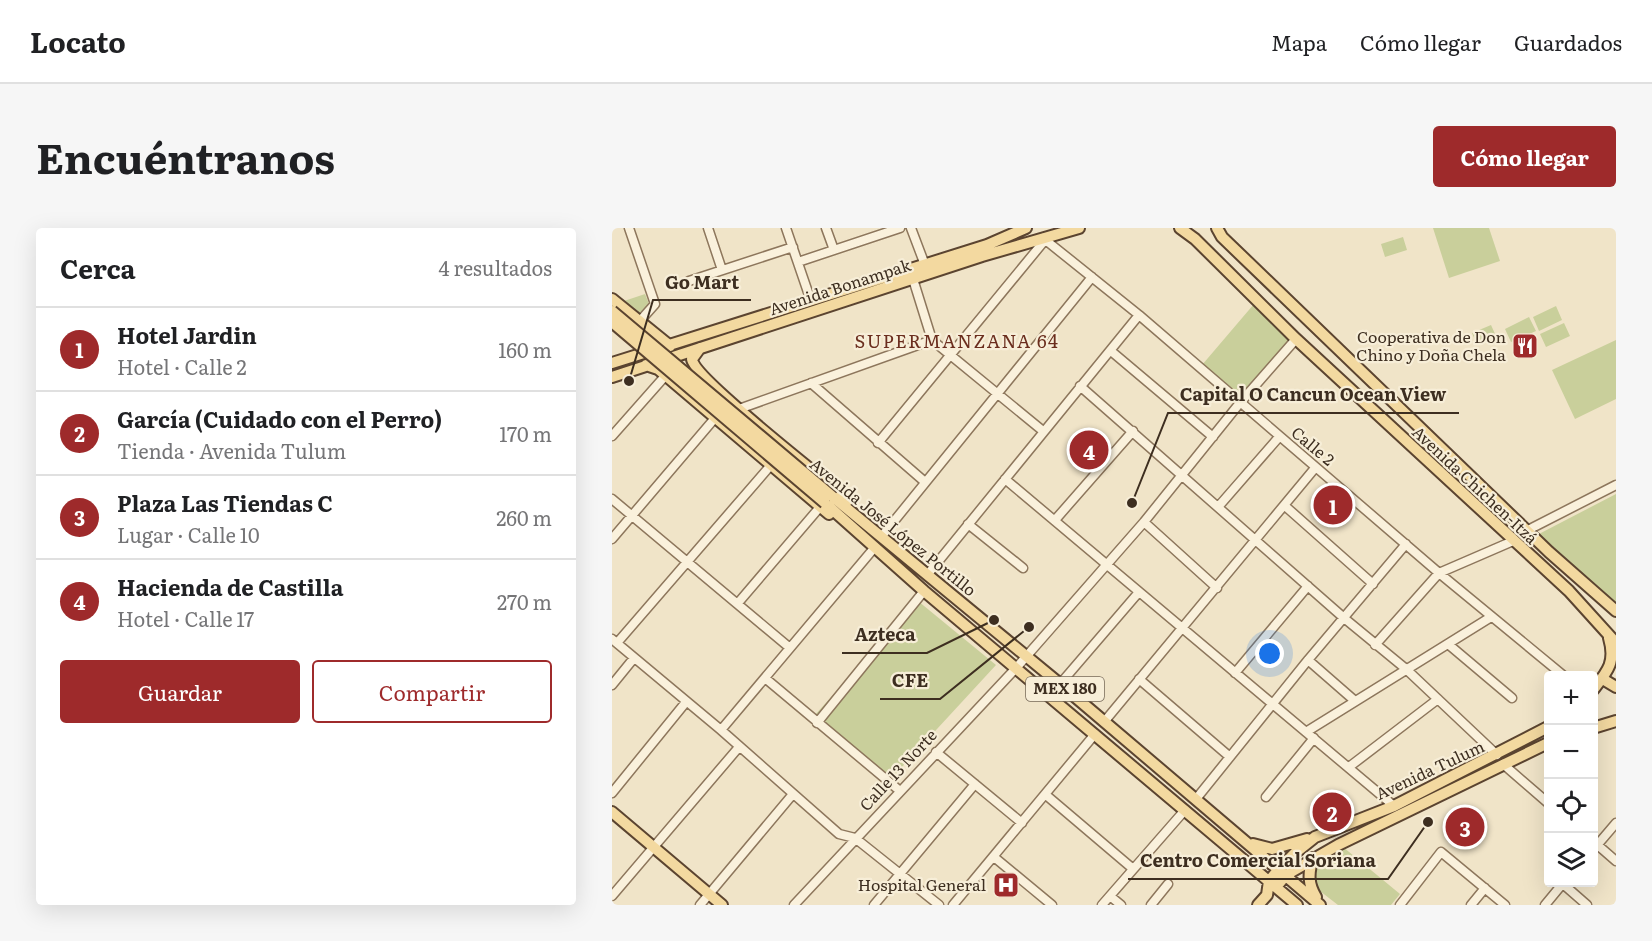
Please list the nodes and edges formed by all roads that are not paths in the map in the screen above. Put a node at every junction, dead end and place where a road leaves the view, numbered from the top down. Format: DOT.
graph roads {
  1 [pos="628,228"];
  2 [pos="708,228"];
  3 [pos="786,228"];
  4 [pos="826,228"];
  5 [pos="900,228"];
  6 [pos="910,228"];
  7 [pos="1026,228"];
  8 [pos="1079,228"];
  9 [pos="1217,228"];
  10 [pos="1184,229"];
  11 [pos="1044,239"];
  12 [pos="793,248"];
  13 [pos="834,250"];
  14 [pos="798,262"];
  15 [pos="925,265"];
  16 [pos="722,270"];
  17 [pos="1092,277"];
  18 [pos="913,279"];
  19 [pos="689,281"];
  20 [pos="612,300"];
  21 [pos="811,301"];
  22 [pos="612,311"];
  23 [pos="1139,315"];
  24 [pos="638,321"];
  25 [pos="612,322"];
  26 [pos="612,329"];
  27 [pos="621,336"];
  28 [pos="1296,339"];
  29 [pos="932,340"];
  30 [pos="670,346"];
  31 [pos="701,347"];
  32 [pos="1111,351"];
  33 [pos="636,356"];
  34 [pos="952,356"];
  35 [pos="612,363"];
  36 [pos="646,365"];
  37 [pos="698,372"];
  38 [pos="666,375"];
  39 [pos="612,376"];
  40 [pos="811,383"];
  41 [pos="1080,386"];
  42 [pos="682,390"];
  43 [pos="999,394"];
  44 [pos="1239,404"];
  45 [pos="739,409"];
  46 [pos="715,418"];
  47 [pos="1043,431"];
  48 [pos="1133,431"];
  49 [pos="612,436"];
  50 [pos="1213,437"];
  51 [pos="1279,437"];
  52 [pos="878,443"];
  53 [pos="771,465"];
  54 [pos="1316,468"];
  55 [pos="1183,475"];
  56 [pos="1005,478"];
  57 [pos="925,482"];
  58 [pos="1616,485"];
  59 [pos="612,500"];
  60 [pos="826,502"];
  61 [pos="1285,506"];
  62 [pos="1218,507"];
  63 [pos="851,510"];
  64 [pos="1509,511"];
  65 [pos="632,515"];
  66 [pos="1055,520"];
  67 [pos="1144,522"];
  68 [pos="1494,523"];
  69 [pos="968,524"];
  70 [pos="1528,530"];
  71 [pos="882,536"];
  72 [pos="612,539"];
  73 [pos="1255,541"];
  74 [pos="1513,541"];
  75 [pos="1406,544"];
  76 [pos="875,547"];
  77 [pos="1549,552"];
  78 [pos="687,561"];
  79 [pos="1536,561"];
  80 [pos="1105,564"];
  81 [pos="1023,568"];
  82 [pos="1438,573"];
  83 [pos="928,574"];
  84 [pos="1373,584"];
  85 [pos="1308,586"];
  86 [pos="1217,588"];
  87 [pos="924,591"];
  88 [pos="1139,592"];
  89 [pos="738,603"];
  90 [pos="1616,611"];
  91 [pos="1491,616"];
  92 [pos="1344,618"];
  93 [pos="1182,628"];
  94 [pos="1605,629"];
  95 [pos="614,641"];
  96 [pos="1616,643"];
  97 [pos="1448,644"];
  98 [pos="1375,645"];
  99 [pos="790,648"];
  100 [pos="1026,657"];
  101 [pos="634,658"];
  102 [pos="1308,660"];
  103 [pos="1017,667"];
  104 [pos="1406,669"];
  105 [pos="1559,671"];
  106 [pos="1235,673"];
  107 [pos="1616,675"];
  108 [pos="765,678"];
  109 [pos="1139,680"];
  110 [pos="1606,681"];
  111 [pos="1060,684"];
  112 [pos="1598,684"];
  113 [pos="612,685"];
  114 [pos="1598,687"];
  115 [pos="1616,687"];
  116 [pos="1512,698"];
  117 [pos="1438,699"];
  118 [pos="1355,700"];
  119 [pos="686,702"];
  120 [pos="1273,705"];
  121 [pos="1104,722"];
  122 [pos="1615,722"];
  123 [pos="818,723"];
  124 [pos="1598,727"];
  125 [pos="721,730"];
  126 [pos="1544,730"];
  127 [pos="1306,732"];
  128 [pos="1095,734"];
  129 [pos="1314,738"];
  130 [pos="1544,744"];
  131 [pos="739,747"];
  132 [pos="936,752"];
  133 [pos="1230,757"];
  134 [pos="1500,760"];
  135 [pos="1349,767"];
  136 [pos="975,784"];
  137 [pos="900,791"];
  138 [pos="612,793"];
  139 [pos="793,794"];
  140 [pos="1046,795"];
  141 [pos="1266,797"];
  142 [pos="1544,799"];
  143 [pos="1196,800"];
  144 [pos="1394,806"];
  145 [pos="1185,810"];
  146 [pos="612,812"];
  147 [pos="1022,823"];
  148 [pos="1616,823"];
  149 [pos="1330,830"];
  150 [pos="1315,837"];
  151 [pos="855,838"];
  152 [pos="1247,842"];
  153 [pos="1598,842"];
  154 [pos="1338,845"];
  155 [pos="653,847"];
  156 [pos="1598,847"];
  157 [pos="994,857"];
  158 [pos="1313,858"];
  159 [pos="1616,861"];
  160 [pos="1132,868"];
  161 [pos="1283,872"];
  162 [pos="900,874"];
  163 [pos="1168,884"];
  164 [pos="1272,884"];
  165 [pos="1560,887"];
  166 [pos="1567,887"];
  167 [pos="1485,888"];
  168 [pos="709,894"];
  169 [pos="612,896"];
  170 [pos="1110,896"];
  171 [pos="700,905"];
  172 [pos="722,905"];
  173 [pos="794,905"];
  174 [pos="874,905"];
  175 [pos="939,905"];
  176 [pos="953,905"];
  177 [pos="1052,905"];
  178 [pos="1102,905"];
  179 [pos="1120,905"];
  180 [pos="1150,905"];
  181 [pos="1258,905"];
  182 [pos="1297,905"];
  183 [pos="1321,905"];
  184 [pos="1400,905"];
  185 [pos="1471,905"];
  186 [pos="1505,905"];
  187 [pos="1545,905"];
  188 [pos="1587,905"];
  1 -- 24 [label="street"];
  2 -- 16 [label="street"];
  3 -- 12 [label="street"];
  4 -- 13 [label="street"];
  5 -- 13 [label="street"];
  6 -- 15 [label="street"];
  7 -- 15 [label="main road, Avenida Bonampak"];
  8 -- 11 [label="main road, Avenida Bonampak"];
  9 -- 64 [label="main road, Avenida Chichen-Itzá"];
  10 -- 28 [label="main road, Avenida Chichen-Itzá"];
  11 -- 17 [label="street, Calle 2"];
  11 -- 18 [label="main road, Avenida Bonampak"];
  11 -- 34 [label="street"];
  12 -- 14 [label="street"];
  12 -- 16 [label="street"];
  13 -- 14 [label="street"];
  14 -- 21 [label="street"];
  15 -- 21 [label="main road, Avenida Bonampak"];
  16 -- 19 [label="street"];
  17 -- 23 [label="street, Calle 2"];
  17 -- 43 [label="street"];
  18 -- 29 [label="street"];
  18 -- 31 [label="main road, Avenida Bonampak"];
  20 -- 24 [label="main road"];
  21 -- 30 [label="main road, Avenida Bonampak"];
  22 -- 60 [label="main road, Avenida José López Portillo / MEX 180, bridge"];
  23 -- 32 [label="street"];
  23 -- 44 [label="street, Calle 2"];
  24 -- 27 [label="main road"];
  24 -- 30 [label="main road"];
  25 -- 60 [label="main road, Avenida José López Portillo / MEX 180, bridge"];
  26 -- 27 [label="main road"];
  27 -- 33 [label="main road"];
  28 -- 44 [label="street, Calle 13 Norte"];
  28 -- 68 [label="main road, Avenida Chichen-Itzá"];
  29 -- 34 [label="street"];
  29 -- 40 [label="street"];
  30 -- 33 [label="main road, Avenida Bonampak"];
  31 -- 36 [label="main road, Avenida Bonampak"];
  31 -- 37 [label="main road"];
  32 -- 41 [label="street"];
  32 -- 50 [label="street"];
  33 -- 35 [label="main road, Avenida Bonampak"];
  34 -- 43 [label="street"];
  34 -- 52 [label="street"];
  36 -- 38 [label="main road"];
  36 -- 39 [label="main road, Avenida Bonampak"];
  37 -- 42 [label="main road"];
  37 -- 45 [label="main road"];
  38 -- 42 [label="main road"];
  38 -- 49 [label="street"];
  40 -- 45 [label="street"];
  40 -- 52 [label="street"];
  41 -- 47 [label="street"];
  41 -- 48 [label="street"];
  42 -- 46 [label="main road"];
  43 -- 47 [label="street"];
  43 -- 57 [label="street"];
  44 -- 50 [label="street, Calle 13 Norte"];
  44 -- 51 [label="street, Calle 2"];
  45 -- 63 [label="main road"];
  46 -- 53 [label="main road"];
  46 -- 65 [label="street"];
  47 -- 56 [label="street"];
  48 -- 55 [label="street"];
  48 -- 66 [label="street"];
  50 -- 55 [label="street, Calle 13 Norte"];
  51 -- 54 [label="street, Calle 2"];
  51 -- 62 [label="street"];
  52 -- 57 [label="street"];
  53 -- 60 [label="main road"];
  53 -- 78 [label="street"];
  54 -- 61 [label="street"];
  54 -- 75 [label="street, Calle 2"];
  55 -- 62 [label="street"];
  55 -- 67 [label="street, Calle 13 Norte"];
  56 -- 66 [label="street"];
  56 -- 69 [label="street"];
  57 -- 71 [label="street"];
  58 -- 70 [label="street"];
  59 -- 65 [label="street"];
  60 -- 63 [label="main road, Avenida José López Portillo / MEX 180"];
  60 -- 76 [label="main road, Avenida José López Portillo / MEX 180"];
  60 -- 89 [label="street"];
  61 -- 73 [label="street"];
  61 -- 84 [label="street"];
  62 -- 73 [label="street"];
  63 -- 71 [label="main road, Avenida José López Portillo / MEX 180"];
  64 -- 68 [label="main road"];
  64 -- 70 [label="main road, Avenida Chichen-Itzá"];
  65 -- 72 [label="street"];
  65 -- 78 [label="street"];
  66 -- 80 [label="street"];
  67 -- 80 [label="street, Calle 13 Norte"];
  67 -- 86 [label="street"];
  68 -- 74 [label="main road, Avenida Chichen-Itzá"];
  69 -- 81 [label="street"];
  69 -- 83 [label="street"];
  70 -- 77 [label="main road, Avenida Chichen-Itzá"];
  71 -- 83 [label="main road, Avenida José López Portillo / MEX 180"];
  73 -- 85 [label="street"];
  73 -- 86 [label="street"];
  74 -- 79 [label="main road, Avenida Chichen-Itzá"];
  74 -- 82 [label="street"];
  75 -- 82 [label="street, Calle 2"];
  75 -- 84 [label="street"];
  76 -- 87 [label="main road, Avenida José López Portillo / MEX 180"];
  76 -- 99 [label="street"];
  77 -- 79 [label="main road"];
  77 -- 90 [label="main road, Avenida Chichen-Itzá"];
  78 -- 89 [label="street"];
  78 -- 95 [label="street"];
  79 -- 94 [label="main road, Avenida Chichen-Itzá"];
  80 -- 88 [label="street"];
  80 -- 100 [label="street, Calle 13 Norte"];
  82 -- 91 [label="street, Calle 2"];
  82 -- 98 [label="street"];
  83 -- 100 [label="main road, Avenida José López Portillo / MEX 180"];
  84 -- 92 [label="street"];
  85 -- 92 [label="street"];
  85 -- 106 [label="street"];
  86 -- 93 [label="street"];
  87 -- 103 [label="main road, Avenida José López Portillo / MEX 180"];
  87 -- 123 [label="street"];
  88 -- 93 [label="street"];
  88 -- 111 [label="street"];
  89 -- 99 [label="street"];
  91 -- 97 [label="street"];
  91 -- 105 [label="street, Calle 2"];
  92 -- 98 [label="street"];
  92 -- 102 [label="street"];
  93 -- 106 [label="street"];
  93 -- 109 [label="street"];
  94 -- 96 [label="main road, Avenida Chichen-Itzá"];
  94 -- 112 [label="main road"];
  95 -- 101 [label="street"];
  97 -- 104 [label="street"];
  97 -- 116 [label="street"];
  98 -- 104 [label="street"];
  99 -- 108 [label="street"];
  100 -- 103 [label="street, Calle 13 Norte"];
  100 -- 111 [label="main road, Avenida José López Portillo / MEX 180"];
  101 -- 113 [label="street"];
  101 -- 119 [label="street"];
  102 -- 118 [label="street"];
  102 -- 120 [label="street"];
  103 -- 128 [label="main road, Avenida José López Portillo / MEX 180"];
  103 -- 132 [label="street, Calle 13 Norte"];
  104 -- 117 [label="street"];
  104 -- 118 [label="street"];
  106 -- 120 [label="street"];
  107 -- 110 [label="main road"];
  108 -- 123 [label="street"];
  108 -- 125 [label="street"];
  109 -- 121 [label="street"];
  109 -- 133 [label="street"];
  110 -- 114 [label="main road"];
  110 -- 115 [label="main road"];
  111 -- 121 [label="main road, Avenida José López Portillo / MEX 180"];
  117 -- 134 [label="street"];
  117 -- 135 [label="street"];
  118 -- 127 [label="street"];
  119 -- 125 [label="street"];
  119 -- 138 [label="street"];
  120 -- 127 [label="street"];
  120 -- 133 [label="street"];
  121 -- 143 [label="main road, Avenida José López Portillo / MEX 180"];
  122 -- 124 [label="main road"];
  123 -- 137 [label="street"];
  125 -- 131 [label="street"];
  126 -- 134 [label="main road, Avenida Tulum"];
  127 -- 129 [label="street"];
  128 -- 140 [label="street"];
  128 -- 145 [label="main road, Avenida José López Portillo / MEX 180"];
  129 -- 135 [label="street"];
  129 -- 141 [label="street"];
  130 -- 134 [label="main road, Avenida Tulum"];
  131 -- 139 [label="street"];
  131 -- 155 [label="street"];
  132 -- 136 [label="street"];
  132 -- 137 [label="street, Calle 13 Norte"];
  133 -- 143 [label="street"];
  134 -- 142 [label="street"];
  134 -- 144 [label="main road, Avenida Tulum"];
  134 -- 154 [label="main road, Avenida Tulum"];
  135 -- 144 [label="street"];
  136 -- 147 [label="street"];
  136 -- 162 [label="street"];
  137 -- 151 [label="street, Calle 13 Norte"];
  139 -- 151 [label="street"];
  139 -- 168 [label="street"];
  140 -- 147 [label="street"];
  140 -- 160 [label="street"];
  143 -- 152 [label="main road, Avenida José López Portillo / MEX 180"];
  144 -- 149 [label="main road, Avenida Tulum"];
  145 -- 160 [label="street"];
  145 -- 164 [label="main road, Avenida José López Portillo / MEX 180"];
  146 -- 155 [label="main road"];
  147 -- 157 [label="street"];
  148 -- 153 [label="street"];
  149 -- 150 [label="main road, Avenida Tulum"];
  149 -- 154 [label="main road"];
  150 -- 152 [label="main road"];
  150 -- 161 [label="main road, Avenida Tulum"];
  151 -- 162 [label="street"];
  151 -- 173 [label="street, Calle 13 Norte"];
  152 -- 161 [label="main road, Avenida José López Portillo / MEX 180"];
  154 -- 158 [label="main road, Avenida Tulum"];
  155 -- 168 [label="main road"];
  155 -- 169 [label="street"];
  156 -- 159 [label="street"];
  157 -- 176 [label="street"];
  157 -- 177 [label="street"];
  158 -- 161 [label="main road, Avenida Tulum"];
  158 -- 183 [label="main road"];
  160 -- 170 [label="street"];
  161 -- 164 [label="main road, Avenida Tulum"];
  161 -- 183 [label="main road, Avenida José López Portillo / MEX 180"];
  162 -- 174 [label="street"];
  162 -- 175 [label="street"];
  163 -- 180 [label="street"];
  164 -- 181 [label="main road, Avenida Tulum"];
  164 -- 182 [label="main road, Avenida José López Portillo / MEX 180"];
  165 -- 187 [label="street"];
  166 -- 188 [label="street"];
  167 -- 184 [label="street"];
  167 -- 185 [label="street"];
  167 -- 186 [label="street"];
  168 -- 171 [label="street"];
  168 -- 172 [label="main road"];
  170 -- 178 [label="street"];
  170 -- 179 [label="street"];
}
